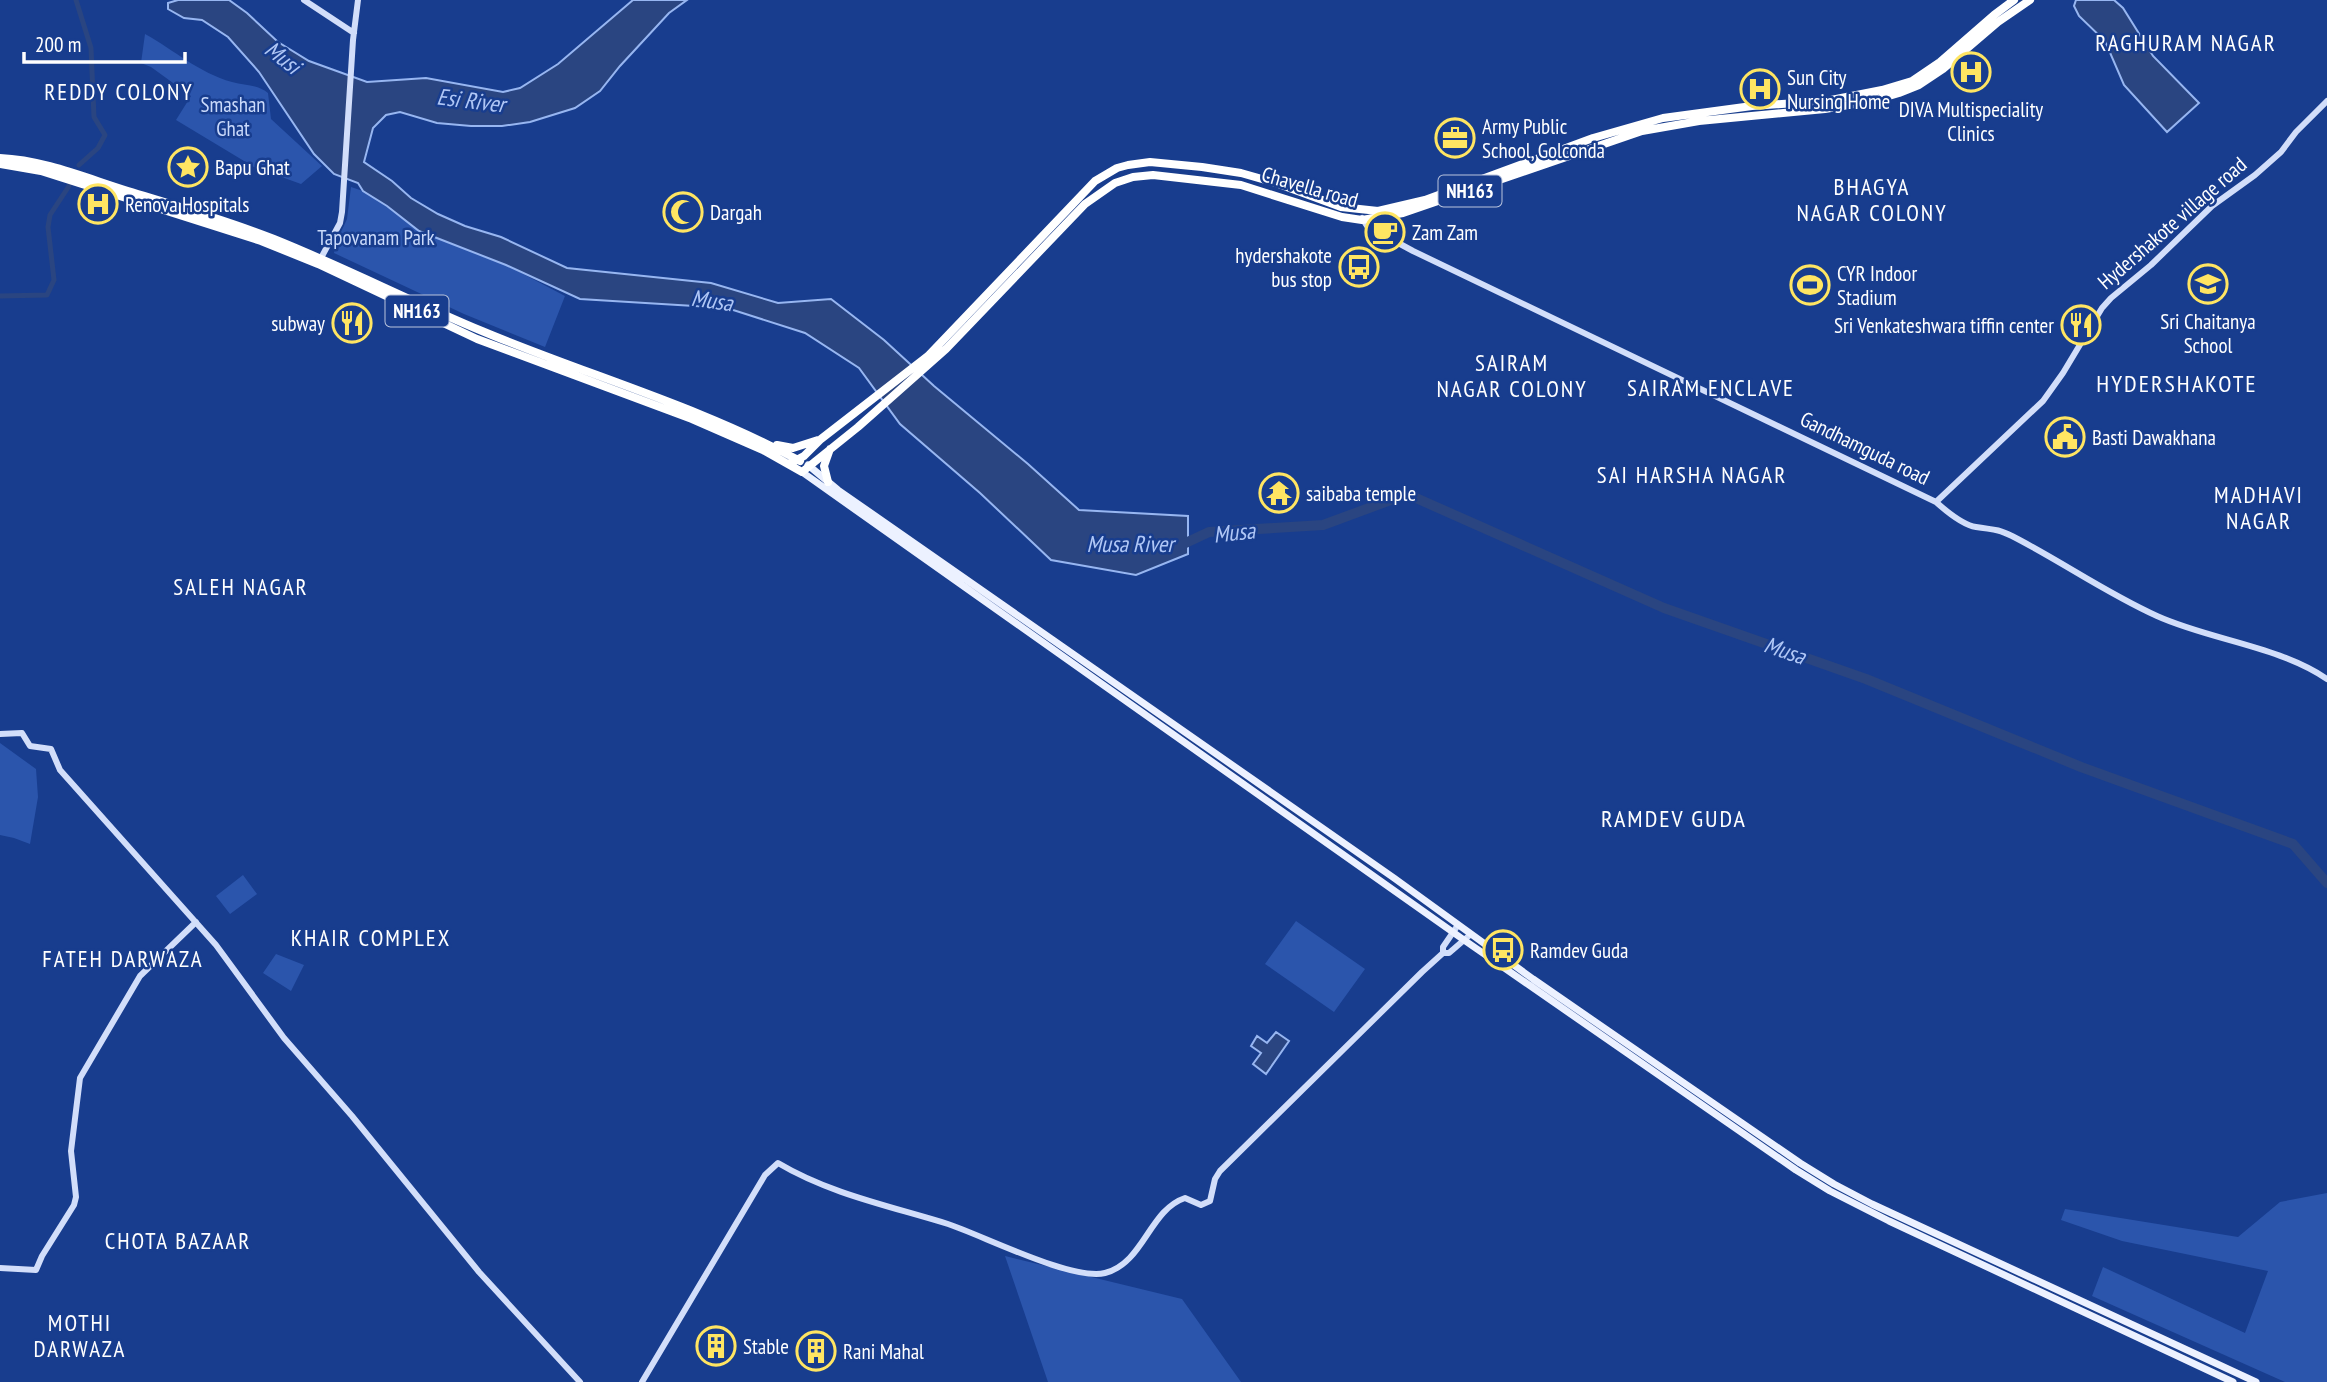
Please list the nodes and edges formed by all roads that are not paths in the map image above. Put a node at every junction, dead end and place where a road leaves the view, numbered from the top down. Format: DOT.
graph roads {
  1 [pos="304,0"];
  2 [pos="358,0"];
  3 [pos="2014,0"];
  4 [pos="2030,0"];
  5 [pos="353,36"];
  6 [pos="2327,101"];
  7 [pos="0,158"];
  8 [pos="0,164"];
  9 [pos="1360,209"];
  10 [pos="1363,220"];
  11 [pos="321,258"];
  12 [pos="943,346"];
  13 [pos="741,432"];
  14 [pos="821,439"];
  15 [pos="830,449"];
  16 [pos="801,457"];
  17 [pos="789,464"];
  18 [pos="807,466"];
  19 [pos="828,482"];
  20 [pos="1936,502"];
  21 [pos="2327,679"];
  22 [pos="0,732"];
  23 [pos="196,922"];
  24 [pos="1456,928"];
  25 [pos="1471,934"];
  26 [pos="1464,940"];
  27 [pos="1443,953"];
  28 [pos="0,1269"];
  29 [pos="580,1382"];
  30 [pos="642,1382"];
  31 [pos="2233,1382"];
  32 [pos="2256,1382"];
  1 -- 5 [label="street"];
  2 -- 5 [label="street"];
  3 -- 9 [label="highway, Chavella road / NH163"];
  4 -- 10 [label="highway, Chavella road / NH163"];
  5 -- 11 [label="street"];
  6 -- 20 [label="street, Hydershakote village road"];
  7 -- 11 [label="highway, NH163"];
  8 -- 17 [label="highway, NH163"];
  9 -- 10 [label="street"];
  9 -- 12 [label="highway, Chavella road / NH163"];
  10 -- 12 [label="highway, Chavella road / NH163"];
  10 -- 20 [label="street, Gandhamguda road"];
  11 -- 13 [label="highway, NH163"];
  12 -- 14 [label="highway, NH163"];
  12 -- 15 [label="highway, Chavella road / NH163"];
  13 -- 14 [label="highway, NH163"];
  13 -- 16 [label="highway"];
  14 -- 16 [label="highway, NH163"];
  15 -- 18 [label="highway, Chavella road / NH163"];
  15 -- 19 [label="highway"];
  16 -- 17 [label="highway, NH163"];
  16 -- 18 [label="highway"];
  17 -- 18 [label="highway, NH163"];
  18 -- 19 [label="main road"];
  18 -- 24 [label="main road"];
  19 -- 24 [label="main road"];
  20 -- 21 [label="street, Gandhamguda road"];
  22 -- 23 [label="street"];
  23 -- 28 [label="street"];
  23 -- 29 [label="street"];
  24 -- 25 [label="main road"];
  24 -- 26 [label="main road"];
  24 -- 27 [label="street"];
  25 -- 26 [label="street"];
  25 -- 32 [label="main road"];
  26 -- 27 [label="street"];
  26 -- 31 [label="main road"];
  27 -- 30 [label="street"];
}
